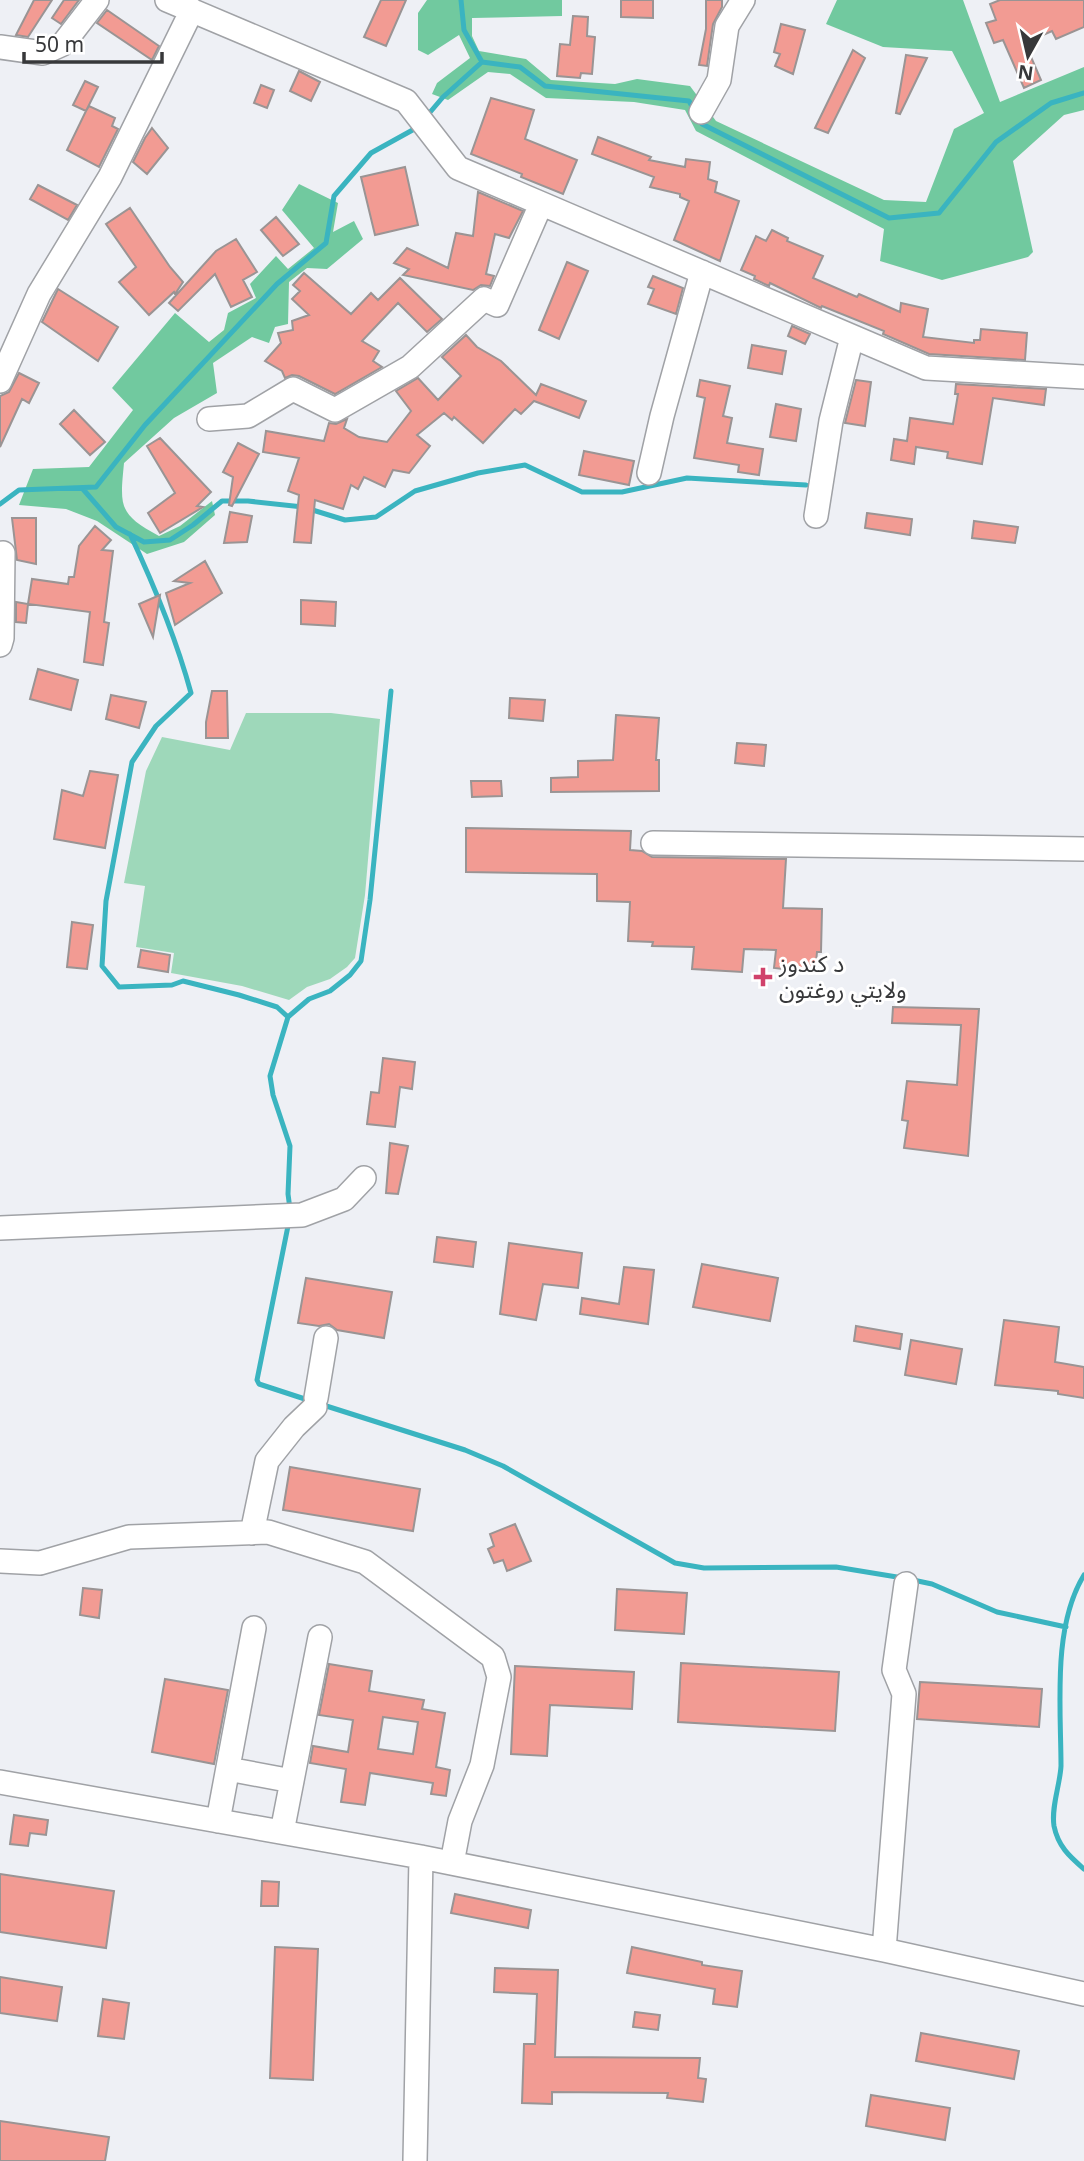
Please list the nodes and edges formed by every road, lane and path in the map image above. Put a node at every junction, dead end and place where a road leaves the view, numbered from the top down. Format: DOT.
graph roads {
  1 [pos="97,0"];
  2 [pos="167,0"];
  3 [pos="743,0"];
  4 [pos="192,10"];
  5 [pos="0,47"];
  6 [pos="701,112"];
  7 [pos="541,204"];
  8 [pos="702,272"];
  9 [pos="852,337"];
  10 [pos="1084,377"];
  11 [pos="0,382"];
  12 [pos="209,418"];
  13 [pos="649,473"];
  14 [pos="816,516"];
  15 [pos="3,553"];
  16 [pos="0,645"];
  17 [pos="653,843"];
  18 [pos="1084,849"];
  19 [pos="364,1178"];
  20 [pos="0,1228"];
  21 [pos="326,1338"];
  22 [pos="252,1533"];
  23 [pos="0,1562"];
  24 [pos="906,1584"];
  25 [pos="254,1628"];
  26 [pos="320,1637"];
  27 [pos="228,1769"];
  28 [pos="292,1781"];
  29 [pos="0,1782"];
  30 [pos="218,1821"];
  31 [pos="282,1832"];
  32 [pos="421,1857"];
  33 [pos="452,1863"];
  34 [pos="884,1951"];
  35 [pos="1084,1994"];
  36 [pos="415,2161"];
  1 -- 5 [label="street"];
  2 -- 4 [label="street"];
  3 -- 6 [label="street"];
  4 -- 7 [label="street"];
  4 -- 11 [label="street"];
  7 -- 8 [label="street"];
  7 -- 12 [label="street"];
  8 -- 9 [label="street"];
  8 -- 13 [label="street"];
  9 -- 10 [label="street"];
  9 -- 14 [label="street"];
  15 -- 16 [label="street"];
  17 -- 18 [label="street"];
  19 -- 20 [label="street"];
  21 -- 22 [label="street"];
  22 -- 23 [label="street"];
  22 -- 33 [label="street"];
  24 -- 34 [label="street"];
  25 -- 27 [label="street"];
  26 -- 28 [label="street"];
  27 -- 28 [label="street"];
  27 -- 30 [label="street"];
  28 -- 31 [label="street"];
  29 -- 30 [label="street"];
  30 -- 31 [label="street"];
  31 -- 32 [label="street"];
  32 -- 33 [label="street"];
  32 -- 36 [label="street"];
  33 -- 34 [label="street"];
  34 -- 35 [label="street"];
}
